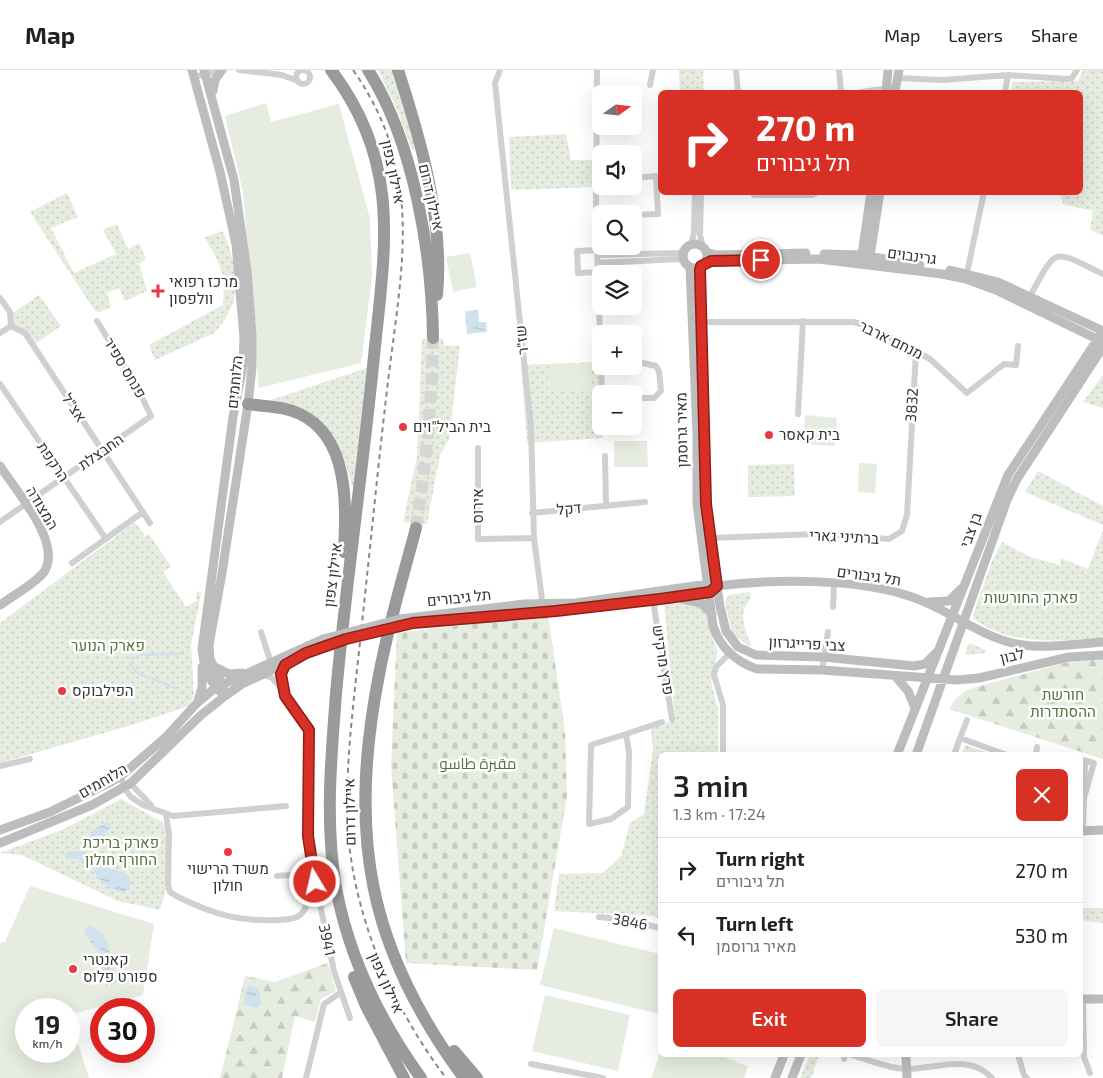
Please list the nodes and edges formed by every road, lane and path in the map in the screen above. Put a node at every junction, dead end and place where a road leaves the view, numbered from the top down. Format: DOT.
graph roads {
  1 [pos="222,70"];
  2 [pos="239,70"];
  3 [pos="290,70"];
  4 [pos="331,70"];
  5 [pos="368,70"];
  6 [pos="398,70"];
  7 [pos="500,70"];
  8 [pos="597,70"];
  9 [pos="654,70"];
  10 [pos="736,70"];
  11 [pos="839,70"];
  12 [pos="888,70"];
  13 [pos="1076,70"];
  14 [pos="193,72"];
  15 [pos="205,72"];
  16 [pos="299,72"];
  17 [pos="1008,75"];
  18 [pos="298,81"];
  19 [pos="897,82"];
  20 [pos="650,85"];
  21 [pos="738,90"];
  22 [pos="841,90"];
  23 [pos="886,90"];
  24 [pos="1004,90"];
  25 [pos="213,98"];
  26 [pos="642,177"];
  27 [pos="695,195"];
  28 [pos="701,195"];
  29 [pos="754,195"];
  30 [pos="812,195"];
  31 [pos="871,195"];
  32 [pos="879,195"];
  33 [pos="983,195"];
  34 [pos="599,205"];
  35 [pos="642,215"];
  36 [pos="688,247"];
  37 [pos="705,250"];
  38 [pos="592,252"];
  39 [pos="642,253"];
  40 [pos="866,253"];
  41 [pos="598,255"];
  42 [pos="598,263"];
  43 [pos="688,264"];
  44 [pos="702,265"];
  45 [pos="592,272"];
  46 [pos="967,273"];
  47 [pos="1103,274"];
  48 [pos="1030,296"];
  49 [pos="0,298"];
  50 [pos="97,321"];
  51 [pos="803,321"];
  52 [pos="697,322"];
  53 [pos="11,326"];
  54 [pos="1103,331"];
  55 [pos="0,333"];
  56 [pos="1101,343"];
  57 [pos="1018,346"];
  58 [pos="916,352"];
  59 [pos="642,363"];
  60 [pos="0,384"];
  61 [pos="239,391"];
  62 [pos="642,398"];
  63 [pos="248,404"];
  64 [pos="798,414"];
  65 [pos="151,416"];
  66 [pos="478,448"];
  67 [pos="102,450"];
  68 [pos="605,456"];
  69 [pos="909,458"];
  70 [pos="0,466"];
  71 [pos="65,478"];
  72 [pos="645,502"];
  73 [pos="25,505"];
  74 [pos="606,506"];
  75 [pos="143,512"];
  76 [pos="532,512"];
  77 [pos="0,522"];
  78 [pos="150,523"];
  79 [pos="416,528"];
  80 [pos="534,538"];
  81 [pos="709,538"];
  82 [pos="106,539"];
  83 [pos="72,564"];
  84 [pos="966,583"];
  85 [pos="834,584"];
  86 [pos="711,587"];
  87 [pos="656,600"];
  88 [pos="924,601"];
  89 [pos="0,605"];
  90 [pos="542,607"];
  91 [pos="833,607"];
  92 [pos="712,615"];
  93 [pos="952,615"];
  94 [pos="964,621"];
  95 [pos="261,632"];
  96 [pos="828,632"];
  97 [pos="342,639"];
  98 [pos="1103,642"];
  99 [pos="323,643"];
  100 [pos="202,650"];
  101 [pos="937,652"];
  102 [pos="730,653"];
  103 [pos="1103,654"];
  104 [pos="823,657"];
  105 [pos="271,663"];
  106 [pos="285,665"];
  107 [pos="213,666"];
  108 [pos="822,670"];
  109 [pos="250,672"];
  110 [pos="262,674"];
  111 [pos="896,677"];
  112 [pos="926,679"];
  113 [pos="944,680"];
  114 [pos="219,686"];
  115 [pos="282,689"];
  116 [pos="225,696"];
  117 [pos="197,703"];
  118 [pos="916,708"];
  119 [pos="672,719"];
  120 [pos="967,720"];
  121 [pos="662,722"];
  122 [pos="626,734"];
  123 [pos="960,738"];
  124 [pos="1037,747"];
  125 [pos="722,752"];
  126 [pos="898,752"];
  127 [pos="917,752"];
  128 [pos="955,752"];
  129 [pos="998,752"];
  130 [pos="1036,752"];
  131 [pos="30,759"];
  132 [pos="0,766"];
  133 [pos="121,776"];
  134 [pos="128,786"];
  135 [pos="1084,798"];
  136 [pos="286,806"];
  137 [pos="1083,809"];
  138 [pos="166,814"];
  139 [pos="0,830"];
  140 [pos="1103,830"];
  141 [pos="1083,831"];
  142 [pos="0,843"];
  143 [pos="333,867"];
  144 [pos="277,876"];
  145 [pos="599,917"];
  146 [pos="658,928"];
  147 [pos="386,938"];
  148 [pos="340,993"];
  149 [pos="1103,999"];
  150 [pos="1083,1000"];
  151 [pos="350,1018"];
  152 [pos="1083,1028"];
  153 [pos="783,1057"];
  154 [pos="800,1057"];
  155 [pos="857,1057"];
  156 [pos="906,1057"];
  157 [pos="1019,1057"];
  158 [pos="531,1064"];
  159 [pos="1090,1073"];
  160 [pos="906,1074"];
  161 [pos="1025,1077"];
  162 [pos="306,1078"];
  163 [pos="404,1078"];
  164 [pos="420,1078"];
  165 [pos="464,1078"];
  166 [pos="477,1078"];
  167 [pos="604,1078"];
  168 [pos="775,1078"];
  169 [pos="792,1078"];
  170 [pos="992,1078"];
  1 -- 15 [label="street"];
  1 -- 25 [label="street"];
  2 -- 18 [label="street"];
  3 -- 16 [label="street"];
  4 -- 97 [label="highway, איילון צפון"];
  5 -- 6 [label="highway, איילון דרום"];
  7 -- 76 [label="street, שז\"ר"];
  8 -- 34 [label="street"];
  9 -- 20 [label="street"];
  10 -- 21 [label="street"];
  11 -- 22 [label="street"];
  12 -- 23 [label="street"];
  13 -- 17 [label="street"];
  14 -- 15 [label="street"];
  14 -- 61 [label="street, הלוחמים"];
  15 -- 25 [label="street, הלוחמים"];
  16 -- 18 [label="street"];
  16 -- 18 [label="street"];
  17 -- 19 [label="street"];
  17 -- 24 [label="street"];
  19 -- 23 [label="street"];
  25 -- 63 [label="street, הלוחמים"];
  26 -- 35 [label="street"];
  27 -- 36 [label="street"];
  28 -- 37 [label="street"];
  29 -- 30 [label="street"];
  31 -- 40 [label="street"];
  32 -- 40 [label="street"];
  33 -- 46 [label="street"];
  36 -- 37 [label="street"];
  36 -- 39 [label="street"];
  36 -- 43 [label="street"];
  37 -- 40 [label="street"];
  37 -- 44 [label="street"];
  38 -- 45 [label="street"];
  40 -- 44 [label="street, גרינבוים"];
  40 -- 46 [label="street, גרינבוים"];
  40 -- 56 [label="street, גרינבוים"];
  41 -- 42 [label="street"];
  42 -- 43 [label="street"];
  43 -- 44 [label="street"];
  43 -- 52 [label="street, מאיר גרוסמן"];
  44 -- 52 [label="street, מאיר גרוסמן"];
  46 -- 48 [label="street, גרינבוים"];
  47 -- 48 [label="street"];
  48 -- 54 [label="street, גרינבוים"];
  49 -- 53 [label="street"];
  50 -- 65 [label="street, פנחס ספיר"];
  51 -- 52 [label="street, מנחם ארבר"];
  51 -- 58 [label="street, מנחם ארבר"];
  51 -- 64 [label="street"];
  52 -- 81 [label="street, מאיר גרוסמן"];
  52 -- 86 [label="street, מאיר גרוסמן"];
  53 -- 55 [label="street"];
  53 -- 67 [label="street, אצ\"ל"];
  54 -- 56 [label="street, בן צבי"];
  56 -- 84 [label="street, בן צבי"];
  56 -- 94 [label="street, בן צבי"];
  57 -- 58 [label="street, מנחם ארבר"];
  58 -- 69 [label="street, 3832"];
  59 -- 62 [label="street"];
  60 -- 71 [label="street, הרקפת"];
  61 -- 63 [label="street"];
  61 -- 100 [label="street, הלוחמים"];
  63 -- 97 [label="highway"];
  63 -- 107 [label="street, הלוחמים"];
  65 -- 67 [label="street, החבצלת"];
  66 -- 80 [label="street, אירוס"];
  67 -- 71 [label="street, החבצלת"];
  67 -- 75 [label="street, אצ\"ל"];
  68 -- 74 [label="street"];
  69 -- 81 [label="street, ברתיני גארי"];
  70 -- 73 [label="street, המצודה"];
  71 -- 73 [label="street, החבצלת"];
  71 -- 82 [label="street, הרקפת"];
  72 -- 74 [label="street, דקל"];
  73 -- 77 [label="street, החבצלת"];
  73 -- 89 [label="street, המצודה"];
  74 -- 76 [label="street, דקל"];
  75 -- 78 [label="street, אצ\"ל"];
  75 -- 82 [label="street"];
  76 -- 80 [label="street, שז\"ר"];
  79 -- 147 [label="highway, איילון דרום"];
  80 -- 90 [label="street, שז\"ר"];
  81 -- 86 [label="street, מאיר גרוסמן"];
  82 -- 83 [label="street"];
  84 -- 88 [label="street"];
  84 -- 93 [label="street, בן צבי"];
  85 -- 86 [label="street, תל גיבורים"];
  85 -- 88 [label="street, תל גיבורים"];
  85 -- 91 [label="street"];
  86 -- 87 [label="street, תל גיבורים"];
  86 -- 90 [label="street, תל גיבורים"];
  86 -- 92 [label="street, צבי פרייגרזון"];
  86 -- 104 [label="street, צבי פרייגרזון"];
  87 -- 90 [label="street, תל גיבורים"];
  87 -- 92 [label="street"];
  87 -- 119 [label="street, פרץ מרקיש"];
  88 -- 93 [label="street, תל גיבורים"];
  90 -- 99 [label="street, תל גיבורים, bridge"];
  92 -- 102 [label="street, צבי פרייגרזון"];
  93 -- 94 [label="street, לבון"];
  93 -- 101 [label="street, בן צבי"];
  94 -- 98 [label="street, לבון"];
  94 -- 113 [label="street, בן צבי"];
  95 -- 105 [label="street"];
  96 -- 104 [label="street"];
  97 -- 143 [label="highway, איילון צפון"];
  99 -- 105 [label="street, תל גיבורים"];
  99 -- 106 [label="street, תל גיבורים"];
  100 -- 114 [label="street, הלוחמים"];
  100 -- 117 [label="street"];
  101 -- 104 [label="street, צבי פרייגרזון"];
  101 -- 112 [label="street, בן צבי"];
  102 -- 108 [label="street, צבי פרייגרזון"];
  102 -- 125 [label="street"];
  103 -- 113 [label="street, לבון"];
  104 -- 108 [label="street"];
  105 -- 109 [label="street, תל גיבורים"];
  106 -- 110 [label="street, תל גיבורים"];
  106 -- 115 [label="street"];
  107 -- 109 [label="street"];
  107 -- 114 [label="street, הלוחמים"];
  108 -- 111 [label="street, צבי פרייגרזון"];
  109 -- 114 [label="street, תל גיבורים"];
  110 -- 115 [label="street, 3941"];
  110 -- 116 [label="street, תל גיבורים"];
  111 -- 112 [label="street, צבי פרייגרזון"];
  111 -- 118 [label="street"];
  112 -- 113 [label="street, לבון"];
  112 -- 118 [label="street, בן צבי"];
  113 -- 127 [label="street, בן צבי"];
  114 -- 116 [label="street, הלוחמים"];
  114 -- 117 [label="street, הלוחמים"];
  115 -- 148 [label="street, 3941"];
  116 -- 134 [label="street, הלוחמים"];
  117 -- 133 [label="street, הלוחמים"];
  118 -- 126 [label="street, בן צבי"];
  120 -- 123 [label="street"];
  121 -- 122 [label="street"];
  122 -- 122 [label="street"];
  123 -- 128 [label="street"];
  123 -- 129 [label="street"];
  124 -- 130 [label="street"];
  131 -- 132 [label="street"];
  133 -- 134 [label="street"];
  133 -- 139 [label="street, הלוחמים"];
  134 -- 138 [label="street"];
  134 -- 142 [label="street, הלוחמים"];
  135 -- 135 [label="street"];
  135 -- 137 [label="street"];
  136 -- 138 [label="street"];
  138 -- 144 [label="street"];
  140 -- 141 [label="street"];
  143 -- 163 [label="highway"];
  143 -- 164 [label="highway, איילון צפון"];
  145 -- 146 [label="street, 3846"];
  147 -- 165 [label="highway, איילון דרום"];
  147 -- 166 [label="highway"];
  148 -- 151 [label="street, 3941"];
  148 -- 162 [label="street"];
  149 -- 150 [label="street"];
  152 -- 159 [label="street"];
  153 -- 168 [label="street"];
  154 -- 169 [label="street"];
  155 -- 160 [label="street"];
  156 -- 160 [label="street"];
  157 -- 161 [label="street"];
  158 -- 167 [label="street"];
  160 -- 170 [label="street"];
}
